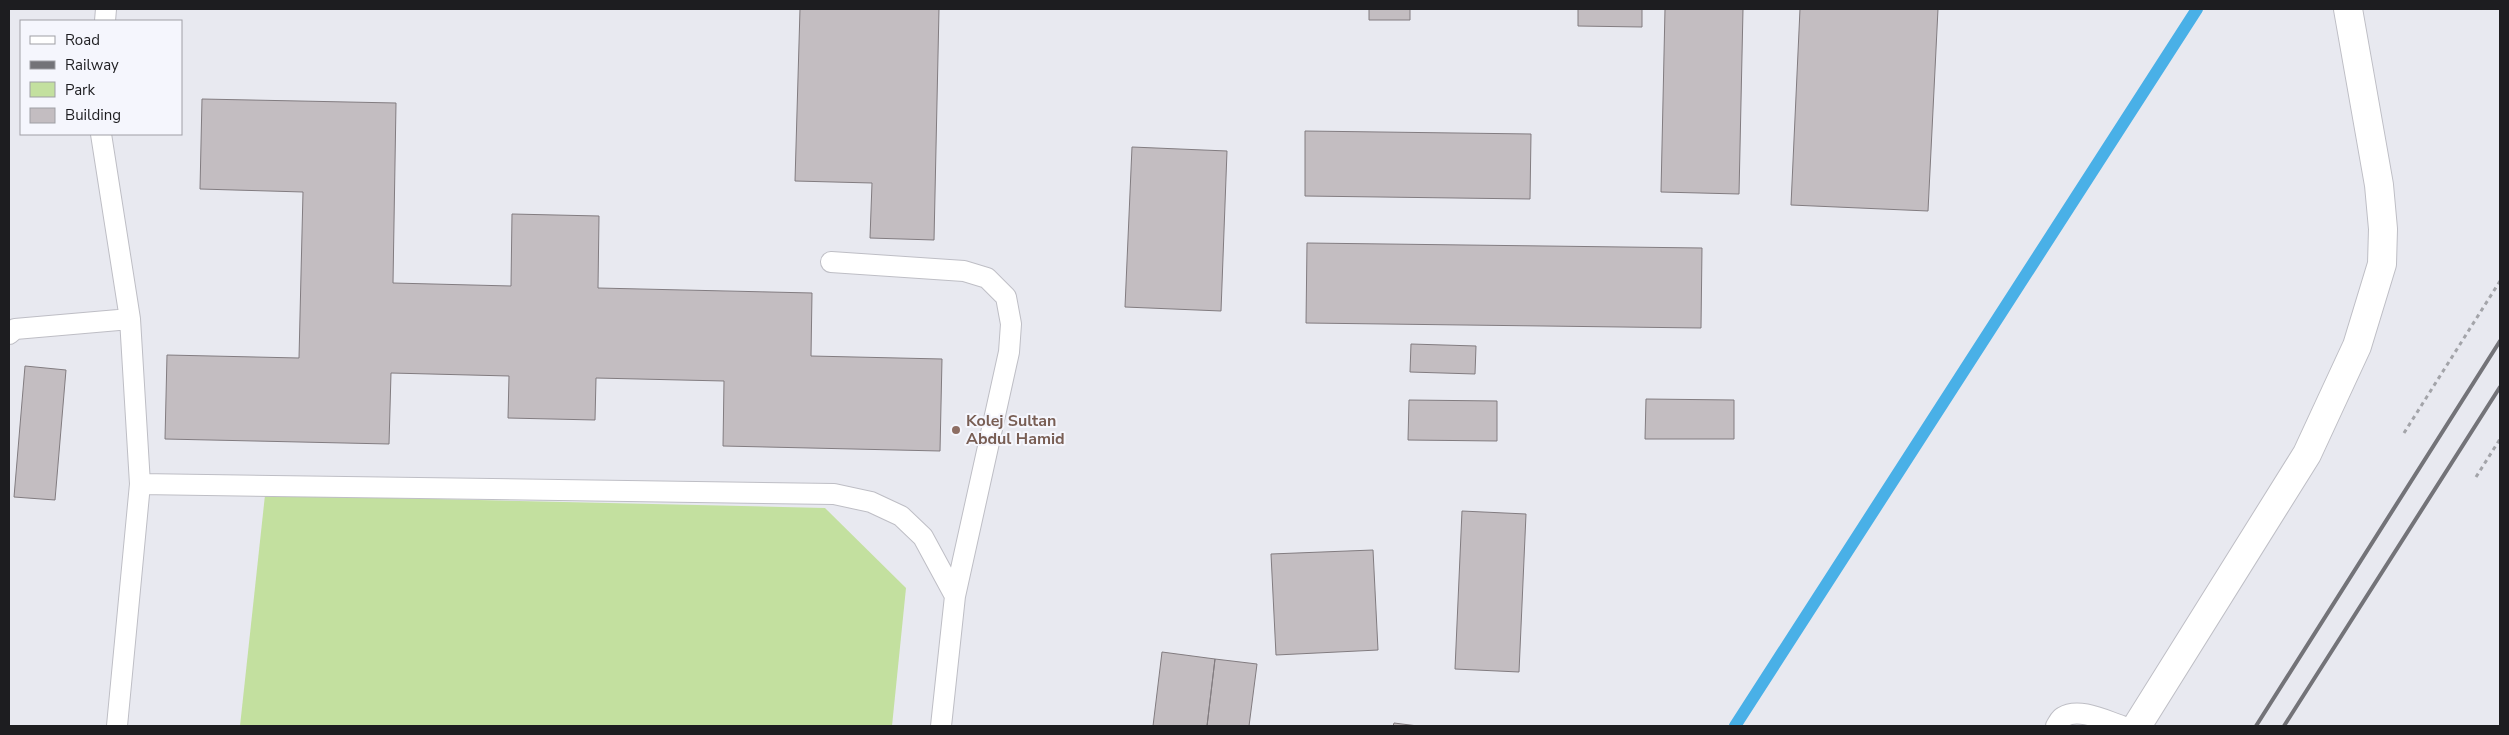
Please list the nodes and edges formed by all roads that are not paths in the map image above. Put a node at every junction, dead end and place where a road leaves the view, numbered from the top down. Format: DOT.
graph roads {
  1 [pos="2348,9"];
  2 [pos="101,135"];
  3 [pos="831,262"];
  4 [pos="130,319"];
  5 [pos="9,334"];
  6 [pos="140,484"];
  7 [pos="955,596"];
  8 [pos="117,726"];
  9 [pos="941,726"];
  10 [pos="2056,726"];
  11 [pos="2122,726"];
  12 [pos="2137,726"];
  1 -- 12 [label="street"];
  2 -- 4 [label="lane"];
  3 -- 7 [label="lane"];
  4 -- 5 [label="lane"];
  4 -- 6 [label="lane"];
  6 -- 7 [label="lane"];
  6 -- 8 [label="lane"];
  7 -- 9 [label="lane"];
  10 -- 11 [label="lane"];
}
